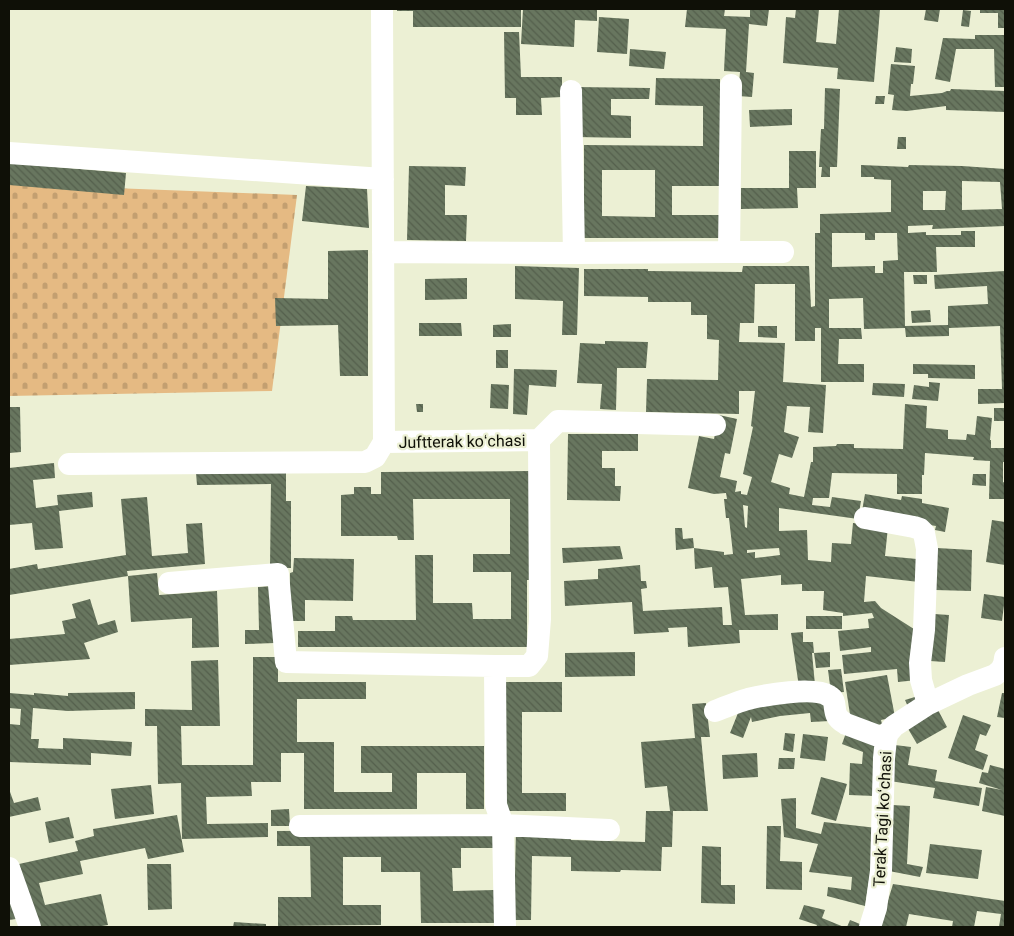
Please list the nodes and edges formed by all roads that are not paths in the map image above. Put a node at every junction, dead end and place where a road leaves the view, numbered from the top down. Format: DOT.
graph roads {
  1 [pos="382,9"];
  2 [pos="731,85"];
  3 [pos="571,91"];
  4 [pos="9,153"];
  5 [pos="383,178"];
  6 [pos="383,252"];
  7 [pos="729,252"];
  8 [pos="784,252"];
  9 [pos="574,253"];
  10 [pos="715,425"];
  11 [pos="539,440"];
  12 [pos="384,442"];
  13 [pos="69,464"];
  14 [pos="865,518"];
  15 [pos="169,583"];
  16 [pos="1005,658"];
  17 [pos="495,666"];
  18 [pos="928,704"];
  19 [pos="715,711"];
  20 [pos="886,739"];
  21 [pos="503,825"];
  22 [pos="300,826"];
  23 [pos="609,830"];
  24 [pos="9,868"];
  25 [pos="30,927"];
  26 [pos="505,927"];
  27 [pos="870,927"];
  1 -- 5 [label="street, Juftterak koʻchasi"];
  2 -- 7 [label="street"];
  3 -- 9 [label="street"];
  4 -- 5 [label="street"];
  5 -- 6 [label="street, Juftterak koʻchasi"];
  6 -- 9 [label="street"];
  6 -- 12 [label="street, Juftterak koʻchasi"];
  7 -- 8 [label="street"];
  7 -- 9 [label="street"];
  10 -- 11 [label="street"];
  11 -- 12 [label="street, Juftterak koʻchasi"];
  11 -- 17 [label="street, Juftterak koʻchasi"];
  12 -- 13 [label="street"];
  14 -- 18 [label="street"];
  15 -- 17 [label="street"];
  16 -- 18 [label="street, Terak Tagi koʻchasi"];
  17 -- 21 [label="street"];
  18 -- 20 [label="street, Terak Tagi koʻchasi"];
  19 -- 20 [label="street"];
  20 -- 27 [label="street, Terak Tagi koʻchasi"];
  21 -- 22 [label="street"];
  21 -- 23 [label="street"];
  21 -- 26 [label="street"];
  24 -- 25 [label="street"];
}
